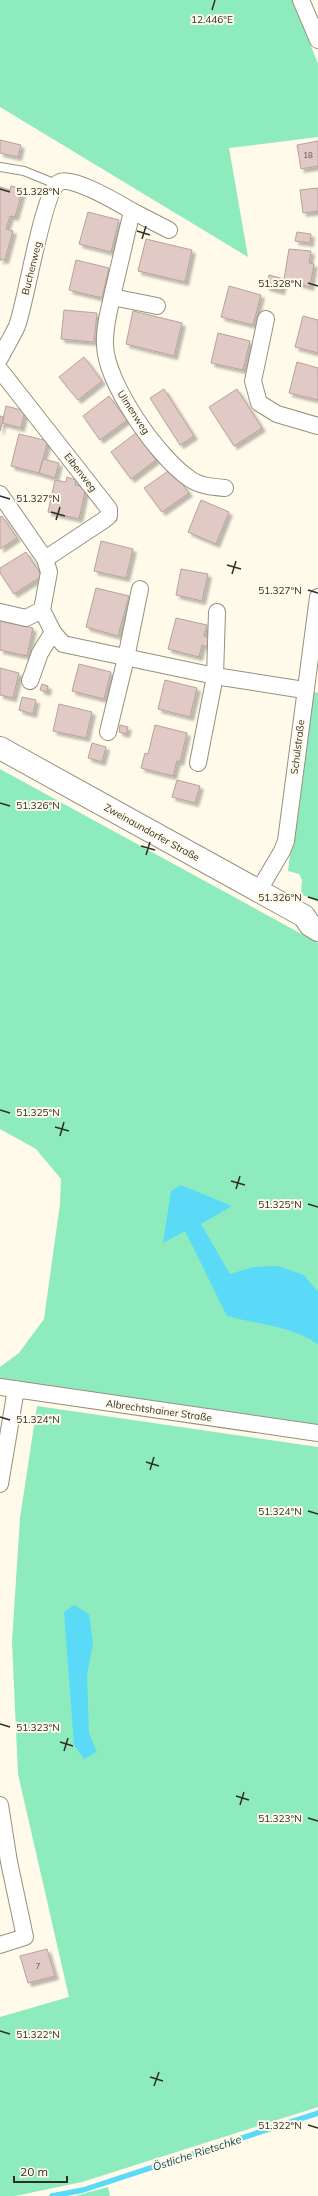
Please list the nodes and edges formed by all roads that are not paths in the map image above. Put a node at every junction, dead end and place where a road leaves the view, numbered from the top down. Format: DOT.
graph roads {
  1 [pos="301,0"];
  2 [pos="318,40"];
  3 [pos="0,166"];
  4 [pos="60,182"];
  5 [pos="132,211"];
  6 [pos="169,230"];
  7 [pos="112,297"];
  8 [pos="157,306"];
  9 [pos="266,319"];
  10 [pos="0,358"];
  11 [pos="0,370"];
  12 [pos="318,426"];
  13 [pos="224,488"];
  14 [pos="0,494"];
  15 [pos="45,559"];
  16 [pos="140,589"];
  17 [pos="318,597"];
  18 [pos="42,610"];
  19 [pos="0,612"];
  20 [pos="217,612"];
  21 [pos="53,632"];
  22 [pos="126,658"];
  23 [pos="215,676"];
  24 [pos="30,681"];
  25 [pos="304,690"];
  26 [pos="108,732"];
  27 [pos="0,748"];
  28 [pos="198,763"];
  29 [pos="259,890"];
  30 [pos="313,921"];
  31 [pos="0,1387"];
  32 [pos="16,1389"];
  33 [pos="318,1433"];
  34 [pos="3,1439"];
  35 [pos="0,1484"];
  36 [pos="0,1805"];
  37 [pos="0,1945"];
  1 -- 2 [label="street"];
  3 -- 4 [label="lane"];
  4 -- 5 [label="street"];
  4 -- 10 [label="street, Buchenweg"];
  5 -- 6 [label="street"];
  5 -- 7 [label="street, Ulmenweg"];
  7 -- 8 [label="street"];
  7 -- 13 [label="street, Ulmenweg"];
  9 -- 12 [label="street"];
  11 -- 15 [label="street, Eibenweg"];
  14 -- 15 [label="street"];
  15 -- 18 [label="street"];
  16 -- 22 [label="street"];
  17 -- 25 [label="street, Schulstraße"];
  18 -- 19 [label="street"];
  18 -- 21 [label="street"];
  20 -- 23 [label="street"];
  21 -- 22 [label="street"];
  21 -- 24 [label="street"];
  22 -- 23 [label="street"];
  22 -- 26 [label="street"];
  23 -- 25 [label="street"];
  23 -- 28 [label="street"];
  25 -- 29 [label="street, Schulstraße"];
  27 -- 29 [label="street, Zweinaundorfer Straße"];
  29 -- 30 [label="street, Zweinaundorfer Straße"];
  31 -- 32 [label="street, Albrechtshainer Straße"];
  32 -- 33 [label="street, Albrechtshainer Straße"];
  32 -- 34 [label="street"];
  34 -- 35 [label="street"];
  36 -- 37 [label="street"];
}
